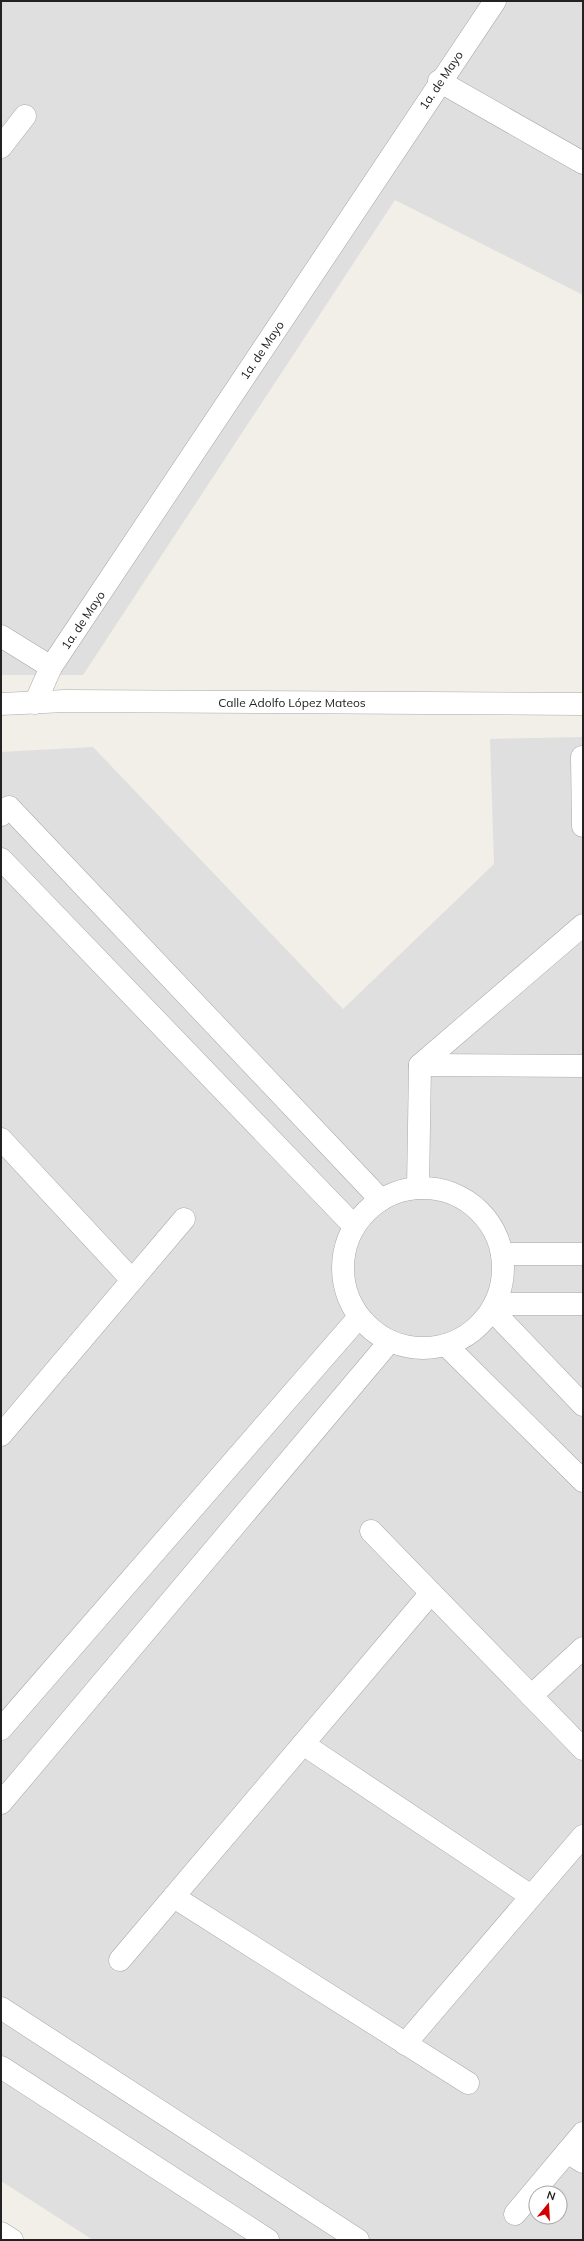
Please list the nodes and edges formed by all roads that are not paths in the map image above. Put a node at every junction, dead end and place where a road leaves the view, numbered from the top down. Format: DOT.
graph roads {
  1 [pos="495,1"];
  2 [pos="440,81"];
  3 [pos="25,116"];
  4 [pos="1,147"];
  5 [pos="583,163"];
  6 [pos="1,636"];
  7 [pos="51,667"];
  8 [pos="35,703"];
  9 [pos="1,704"];
  10 [pos="583,704"];
  11 [pos="582,757"];
  12 [pos="1,815"];
  13 [pos="583,826"];
  14 [pos="5,872"];
  15 [pos="583,925"];
  16 [pos="420,1065"];
  17 [pos="583,1066"];
  18 [pos="1,1139"];
  19 [pos="418,1188"];
  20 [pos="381,1200"];
  21 [pos="184,1219"];
  22 [pos="354,1226"];
  23 [pos="502,1254"];
  24 [pos="583,1254"];
  25 [pos="132,1280"];
  26 [pos="583,1304"];
  27 [pos="493,1307"];
  28 [pos="359,1317"];
  29 [pos="390,1341"];
  30 [pos="446,1345"];
  31 [pos="583,1405"];
  32 [pos="1,1435"];
  33 [pos="583,1481"];
  34 [pos="371,1531"];
  35 [pos="431,1593"];
  36 [pos="583,1648"];
  37 [pos="531,1696"];
  38 [pos="1,1729"];
  39 [pos="304,1744"];
  40 [pos="583,1749"];
  41 [pos="1,1803"];
  42 [pos="583,1836"];
  43 [pos="531,1896"];
  44 [pos="174,1897"];
  45 [pos="120,1960"];
  46 [pos="1,2008"];
  47 [pos="405,2044"];
  48 [pos="1,2067"];
  49 [pos="468,2083"];
  50 [pos="583,2133"];
  51 [pos="575,2157"];
  52 [pos="515,2214"];
  53 [pos="1,2233"];
  54 [pos="12,2240"];
  55 [pos="268,2240"];
  56 [pos="358,2240"];
  1 -- 2 [label="street, 1a. de Mayo"];
  2 -- 5 [label="street"];
  2 -- 7 [label="street, 1a. de Mayo"];
  3 -- 4 [label="street"];
  6 -- 7 [label="street"];
  7 -- 8 [label="street, 1a. de Mayo"];
  8 -- 9 [label="street, Calle Adolfo López Mateos"];
  8 -- 10 [label="street, Calle Adolfo López Mateos"];
  11 -- 13 [label="street"];
  12 -- 20 [label="street"];
  14 -- 22 [label="street"];
  15 -- 16 [label="street"];
  16 -- 17 [label="street"];
  16 -- 19 [label="street"];
  18 -- 25 [label="street"];
  19 -- 20 [label="street"];
  19 -- 23 [label="street"];
  20 -- 22 [label="street"];
  21 -- 25 [label="street"];
  22 -- 28 [label="street"];
  23 -- 24 [label="street"];
  23 -- 27 [label="street"];
  25 -- 32 [label="street"];
  26 -- 27 [label="street"];
  27 -- 30 [label="street"];
  27 -- 31 [label="street"];
  28 -- 29 [label="street"];
  28 -- 38 [label="street"];
  29 -- 30 [label="street"];
  29 -- 41 [label="street"];
  30 -- 33 [label="street"];
  34 -- 35 [label="street"];
  35 -- 37 [label="street"];
  35 -- 39 [label="street"];
  36 -- 37 [label="street"];
  37 -- 40 [label="street"];
  39 -- 43 [label="street"];
  39 -- 44 [label="street"];
  42 -- 43 [label="street"];
  43 -- 47 [label="street"];
  44 -- 45 [label="street"];
  44 -- 47 [label="street"];
  46 -- 56 [label="street"];
  47 -- 49 [label="street"];
  48 -- 55 [label="street"];
  50 -- 51 [label="street"];
  51 -- 52 [label="street"];
  53 -- 54 [label="street"];
}
